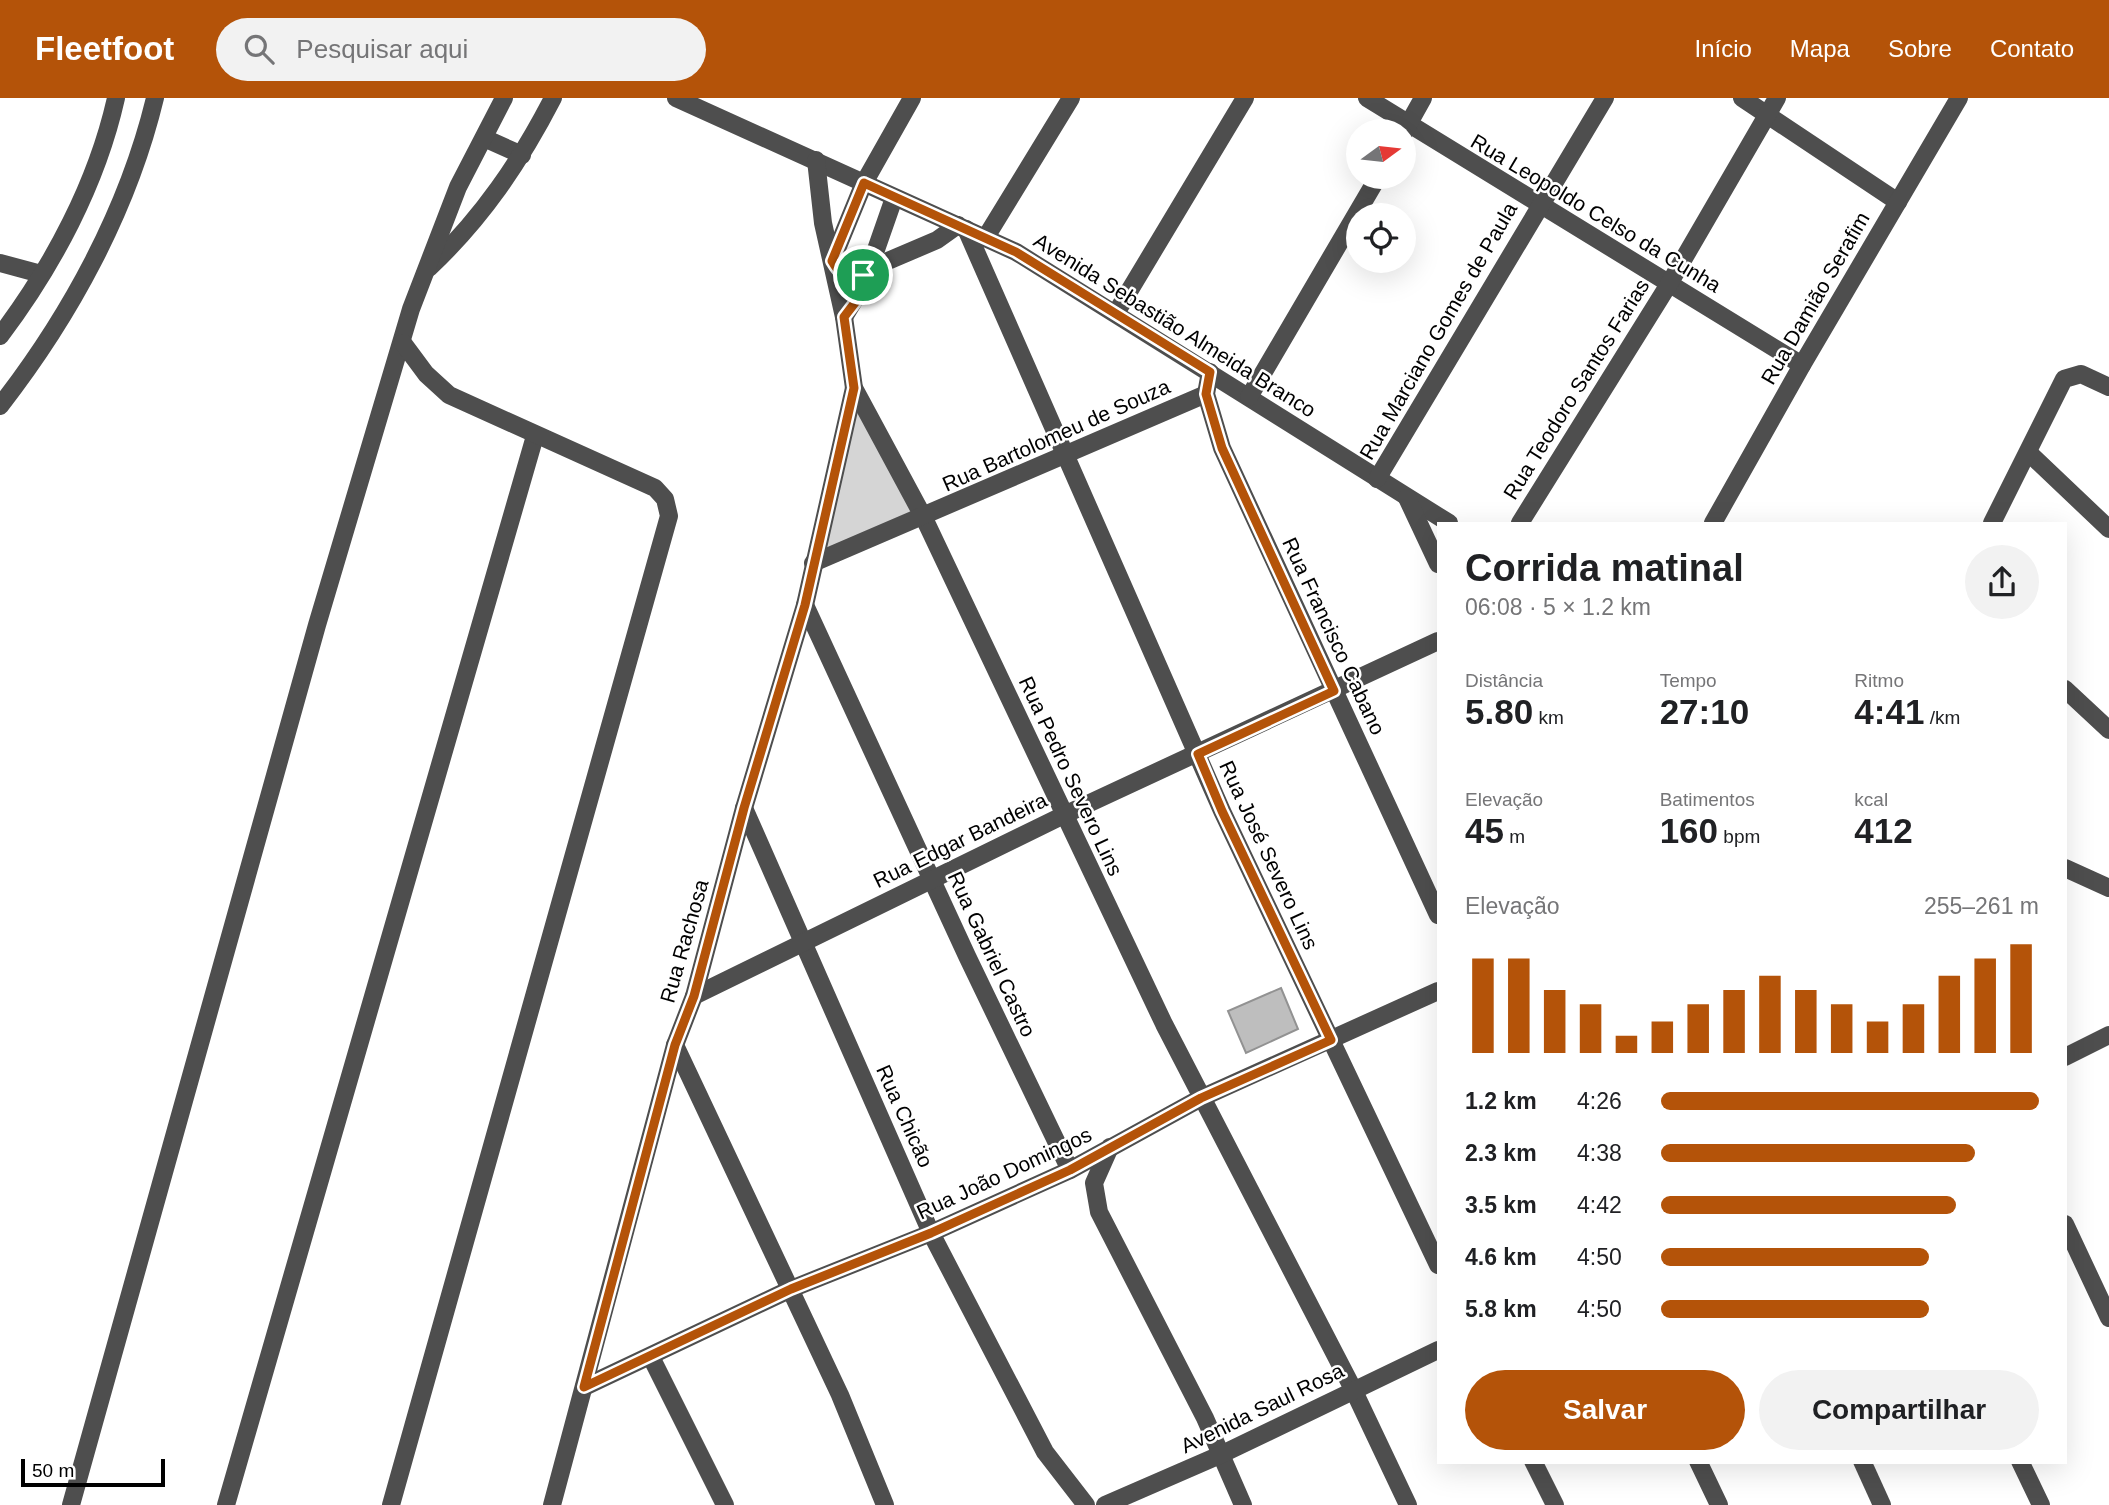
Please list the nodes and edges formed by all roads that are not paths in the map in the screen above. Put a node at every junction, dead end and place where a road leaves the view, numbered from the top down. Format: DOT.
graph roads {
  1 [pos="116,98"];
  2 [pos="155,98"];
  3 [pos="504,98"];
  4 [pos="553,98"];
  5 [pos="676,98"];
  6 [pos="912,98"];
  7 [pos="1071,98"];
  8 [pos="1245,98"];
  9 [pos="1367,98"];
  10 [pos="1423,98"];
  11 [pos="1605,98"];
  12 [pos="1742,98"];
  13 [pos="1777,98"];
  14 [pos="1959,98"];
  15 [pos="1767,115"];
  16 [pos="1394,119"];
  17 [pos="1411,119"];
  18 [pos="1416,134"];
  19 [pos="484,138"];
  20 [pos="522,155"];
  21 [pos="816,160"];
  22 [pos="864,183"];
  23 [pos="1371,189"];
  24 [pos="894,198"];
  25 [pos="1898,202"];
  26 [pos="1538,205"];
  27 [pos="962,227"];
  28 [pos="986,237"];
  29 [pos="832,261"];
  30 [pos="0,263"];
  31 [pos="429,268"];
  32 [pos="869,269"];
  33 [pos="41,274"];
  34 [pos="1669,284"];
  35 [pos="1115,313"];
  36 [pos="844,317"];
  37 [pos="0,336"];
  38 [pos="403,343"];
  39 [pos="1802,365"];
  40 [pos="1210,372"];
  41 [pos="2109,387"];
  42 [pos="854,388"];
  43 [pos="1206,394"];
  44 [pos="1249,397"];
  45 [pos="0,406"];
  46 [pos="535,436"];
  47 [pos="2029,453"];
  48 [pos="1065,456"];
  49 [pos="1377,480"];
  50 [pos="1408,498"];
  51 [pos="924,518"];
  52 [pos="1447,522"];
  53 [pos="1521,522"];
  54 [pos="1714,522"];
  55 [pos="1993,522"];
  56 [pos="2109,529"];
  57 [pos="1437,562"];
  58 [pos="813,563"];
  59 [pos="805,605"];
  60 [pos="1437,641"];
  61 [pos="1334,691"];
  62 [pos="2067,691"];
  63 [pos="2109,730"];
  64 [pos="1198,754"];
  65 [pos="744,808"];
  66 [pos="1064,815"];
  67 [pos="2067,869"];
  68 [pos="932,880"];
  69 [pos="2109,888"];
  70 [pos="1437,913"];
  71 [pos="804,942"];
  72 [pos="1437,991"];
  73 [pos="694,996"];
  74 [pos="2108,1037"];
  75 [pos="1331,1040"];
  76 [pos="675,1045"];
  77 [pos="2067,1056"];
  78 [pos="1201,1098"];
  79 [pos="1110,1147"];
  80 [pos="1070,1170"];
  81 [pos="2067,1228"];
  82 [pos="931,1233"];
  83 [pos="1437,1263"];
  84 [pos="791,1289"];
  85 [pos="2109,1318"];
  86 [pos="1437,1350"];
  87 [pos="650,1357"];
  88 [pos="584,1387"];
  89 [pos="1353,1389"];
  90 [pos="1220,1455"];
  91 [pos="1534,1464"];
  92 [pos="1699,1464"];
  93 [pos="1863,1464"];
  94 [pos="2022,1464"];
  95 [pos="553,1503"];
  96 [pos="71,1505"];
  97 [pos="226,1505"];
  98 [pos="391,1505"];
  99 [pos="725,1505"];
  100 [pos="885,1505"];
  101 [pos="1086,1505"];
  102 [pos="1105,1505"];
  103 [pos="1243,1505"];
  104 [pos="1408,1505"];
  105 [pos="1555,1505"];
  106 [pos="1719,1505"];
  107 [pos="1882,1505"];
  108 [pos="2041,1505"];
  1 -- 33 [label="street"];
  2 -- 45 [label="street"];
  3 -- 19 [label="street"];
  4 -- 20 [label="street"];
  5 -- 21 [label="street, Avenida Sebastião Almeida Branco"];
  6 -- 22 [label="street"];
  7 -- 28 [label="street"];
  8 -- 35 [label="street"];
  9 -- 16 [label="street, Rua Leopoldo Celso da Cunha"];
  10 -- 17 [label="street"];
  11 -- 26 [label="street, Rua Marciano Gomes de Paula"];
  12 -- 15 [label="street"];
  13 -- 15 [label="street, Rua Teodoro Santos Farias"];
  14 -- 25 [label="street, Rua Damião Serafim"];
  15 -- 25 [label="street"];
  15 -- 34 [label="street, Rua Teodoro Santos Farias"];
  18 -- 26 [label="street, Rua Leopoldo Celso da Cunha"];
  19 -- 20 [label="street"];
  19 -- 31 [label="street"];
  20 -- 31 [label="street"];
  21 -- 22 [label="street, Avenida Sebastião Almeida Branco"];
  21 -- 29 [label="street, Rua Pedro Severo Lins"];
  22 -- 24 [label="street, Avenida Sebastião Almeida Branco"];
  22 -- 29 [label="street"];
  23 -- 44 [label="street"];
  24 -- 27 [label="street, Avenida Sebastião Almeida Branco"];
  24 -- 32 [label="street"];
  25 -- 39 [label="street, Rua Damião Serafim"];
  26 -- 34 [label="street, Rua Leopoldo Celso da Cunha"];
  26 -- 49 [label="street, Rua Marciano Gomes de Paula"];
  27 -- 28 [label="street, Avenida Sebastião Almeida Branco"];
  27 -- 32 [label="street"];
  27 -- 48 [label="street, Rua José Severo Lins"];
  28 -- 35 [label="street, Avenida Sebastião Almeida Branco"];
  29 -- 32 [label="street"];
  29 -- 36 [label="street, Rua Pedro Severo Lins"];
  30 -- 33 [label="street"];
  31 -- 38 [label="street"];
  32 -- 36 [label="street"];
  33 -- 37 [label="street"];
  34 -- 39 [label="street, Rua Leopoldo Celso da Cunha"];
  34 -- 53 [label="street, Rua Teodoro Santos Farias"];
  35 -- 40 [label="street, Avenida Sebastião Almeida Branco"];
  36 -- 42 [label="street, Rua Pedro Severo Lins"];
  38 -- 46 [label="street"];
  38 -- 96 [label="street"];
  39 -- 54 [label="street, Rua Damião Serafim"];
  40 -- 43 [label="street, Rua Francisco Cabano"];
  40 -- 44 [label="street, Avenida Sebastião Almeida Branco"];
  41 -- 47 [label="street"];
  42 -- 51 [label="street, Rua Pedro Severo Lins"];
  42 -- 58 [label="street, Rua Rachosa"];
  43 -- 48 [label="street, Rua Bartolomeu de Souza"];
  43 -- 61 [label="street, Rua Francisco Cabano"];
  44 -- 49 [label="street, Avenida Sebastião Almeida Branco"];
  46 -- 97 [label="street"];
  46 -- 98 [label="street"];
  47 -- 55 [label="street"];
  47 -- 56 [label="street"];
  48 -- 51 [label="street, Rua Bartolomeu de Souza"];
  48 -- 64 [label="street, Rua José Severo Lins"];
  49 -- 50 [label="street, Avenida Sebastião Almeida Branco"];
  50 -- 52 [label="street, Avenida Sebastião Almeida Branco"];
  50 -- 57 [label="street"];
  51 -- 58 [label="street, Rua Bartolomeu de Souza"];
  51 -- 66 [label="street, Rua Pedro Severo Lins"];
  58 -- 59 [label="street, Rua Rachosa"];
  59 -- 65 [label="street, Rua Rachosa"];
  59 -- 68 [label="street, Rua Gabriel Castro"];
  60 -- 61 [label="street, Rua Edgar Bandeira"];
  61 -- 64 [label="street, Rua Edgar Bandeira"];
  61 -- 70 [label="street, Rua Francisco Cabano"];
  62 -- 63 [label="street"];
  64 -- 66 [label="street, Rua Edgar Bandeira"];
  64 -- 75 [label="street, Rua José Severo Lins"];
  65 -- 71 [label="street, Rua Chicão"];
  65 -- 73 [label="street, Rua Rachosa"];
  66 -- 68 [label="street, Rua Edgar Bandeira"];
  66 -- 78 [label="street, Rua Pedro Severo Lins"];
  67 -- 69 [label="street"];
  68 -- 71 [label="street, Rua Edgar Bandeira"];
  68 -- 80 [label="street, Rua Gabriel Castro"];
  71 -- 73 [label="street, Rua Edgar Bandeira"];
  71 -- 82 [label="street, Rua Chicão"];
  72 -- 75 [label="street, Rua João Domingos"];
  73 -- 76 [label="street, Rua Rachosa"];
  74 -- 77 [label="street"];
  75 -- 78 [label="street, Rua João Domingos"];
  75 -- 83 [label="street, Rua José Severo Lins"];
  76 -- 84 [label="street"];
  76 -- 88 [label="street, Rua Rachosa"];
  78 -- 79 [label="street, Rua João Domingos"];
  78 -- 89 [label="street, Rua Pedro Severo Lins"];
  79 -- 80 [label="street, Rua João Domingos"];
  79 -- 90 [label="street"];
  80 -- 82 [label="street, Rua João Domingos"];
  81 -- 85 [label="street"];
  82 -- 84 [label="street, Rua João Domingos"];
  82 -- 101 [label="street, Rua Chicão"];
  84 -- 87 [label="street, Rua João Domingos"];
  84 -- 100 [label="street"];
  86 -- 89 [label="street, Avenida Saul Rosa"];
  87 -- 88 [label="street, Rua João Domingos"];
  87 -- 99 [label="street"];
  88 -- 95 [label="street, Rua Rachosa"];
  89 -- 90 [label="street, Avenida Saul Rosa"];
  89 -- 104 [label="street, Rua Pedro Severo Lins"];
  90 -- 102 [label="street, Avenida Saul Rosa"];
  90 -- 103 [label="street"];
  91 -- 105 [label="street"];
  92 -- 106 [label="street"];
  93 -- 107 [label="street"];
  94 -- 108 [label="street"];
}
